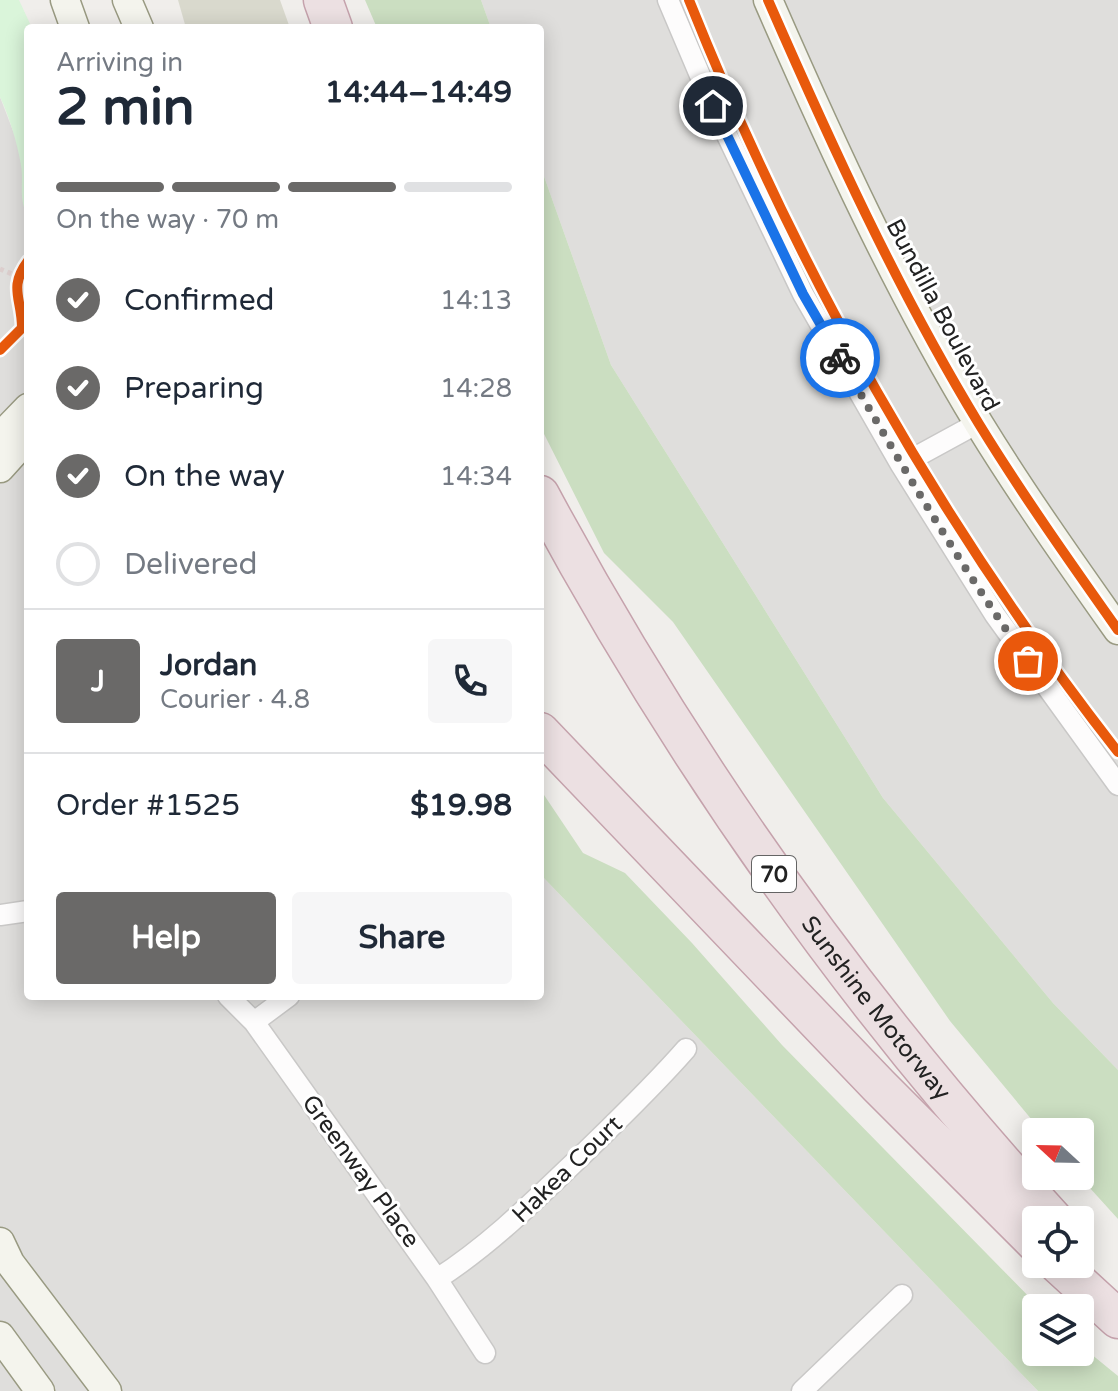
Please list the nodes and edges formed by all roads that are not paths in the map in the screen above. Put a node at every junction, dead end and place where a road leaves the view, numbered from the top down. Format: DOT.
graph roads {
  1 [pos="65,0"];
  2 [pos="127,0"];
  3 [pos="323,0"];
  4 [pos="668,0"];
  5 [pos="768,0"];
  6 [pos="74,24"];
  7 [pos="137,24"];
  8 [pos="332,24"];
  9 [pos="24,412"];
  10 [pos="978,423"];
  11 [pos="0,437"];
  12 [pos="24,441"];
  13 [pos="901,465"];
  14 [pos="0,468"];
  15 [pos="544,502"];
  16 [pos="1118,630"];
  17 [pos="544,736"];
  18 [pos="1118,785"];
  19 [pos="24,912"];
  20 [pos="0,915"];
  21 [pos="232,1000"];
  22 [pos="284,1000"];
  23 [pos="254,1022"];
  24 [pos="686,1049"];
  25 [pos="1041,1206"];
  26 [pos="1022,1229"];
  27 [pos="0,1242"];
  28 [pos="1094,1263"];
  29 [pos="1073,1278"];
  30 [pos="437,1279"];
  31 [pos="1118,1288"];
  32 [pos="902,1295"];
  33 [pos="1118,1319"];
  34 [pos="0,1336"];
  35 [pos="485,1353"];
  36 [pos="40,1391"];
  37 [pos="107,1391"];
  38 [pos="802,1391"];
  1 -- 6 [label="street"];
  2 -- 7 [label="street"];
  3 -- 8 [label="highway"];
  4 -- 13 [label="street"];
  5 -- 10 [label="street, Bundilla Boulevard"];
  9 -- 11 [label="street"];
  10 -- 13 [label="street"];
  10 -- 16 [label="street, Bundilla Boulevard"];
  12 -- 14 [label="street"];
  13 -- 18 [label="street"];
  15 -- 25 [label="highway, Sunshine Motorway / 70"];
  17 -- 26 [label="highway"];
  19 -- 20 [label="street"];
  21 -- 23 [label="street, Greenway Place"];
  22 -- 23 [label="street"];
  23 -- 30 [label="street, Greenway Place"];
  24 -- 30 [label="street, Hakea Court"];
  27 -- 37 [label="street"];
  28 -- 31 [label="highway"];
  29 -- 33 [label="highway"];
  30 -- 35 [label="street, Greenway Place"];
  32 -- 38 [label="street"];
  34 -- 36 [label="street"];
}
